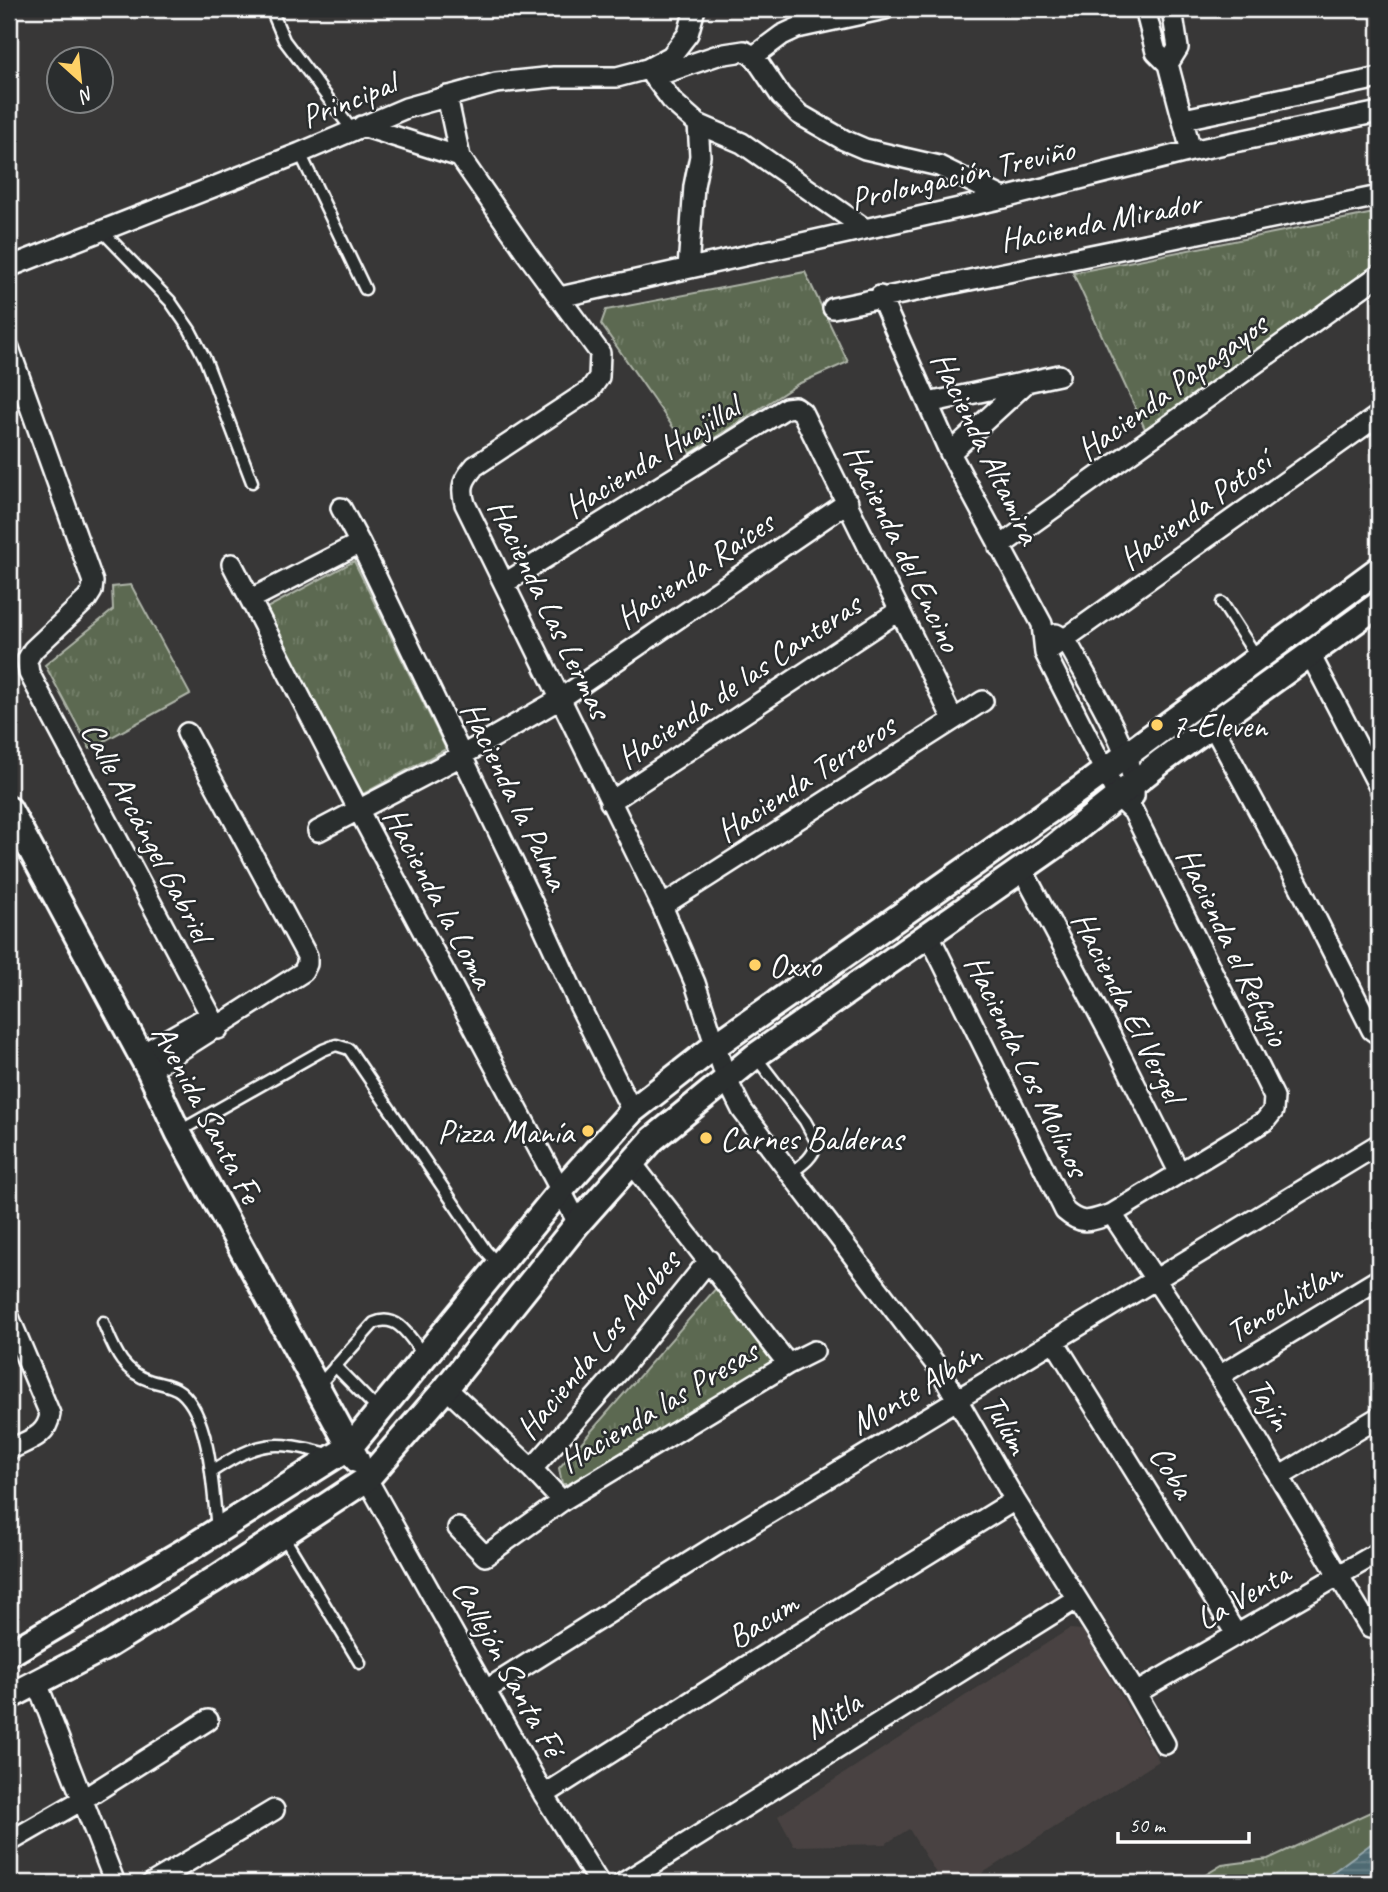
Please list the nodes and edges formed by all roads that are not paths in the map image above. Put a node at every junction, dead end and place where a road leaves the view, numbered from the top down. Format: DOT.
graph roads {
  1 [pos="271,9"];
  2 [pos="695,9"];
  3 [pos="886,9"];
  4 [pos="1145,9"];
  5 [pos="1172,9"];
  6 [pos="795,19"];
  7 [pos="754,56"];
  8 [pos="1168,64"];
  9 [pos="650,73"];
  10 [pos="1379,78"];
  11 [pos="447,96"];
  12 [pos="1379,113"];
  13 [pos="1184,119"];
  14 [pos="698,124"];
  15 [pos="357,128"];
  16 [pos="1191,151"];
  17 [pos="300,153"];
  18 [pos="460,158"];
  19 [pos="1379,196"];
  20 [pos="1004,198"];
  21 [pos="864,229"];
  22 [pos="103,232"];
  23 [pos="9,267"];
  24 [pos="688,268"];
  25 [pos="1379,275"];
  26 [pos="365,289"];
  27 [pos="880,296"];
  28 [pos="560,297"];
  29 [pos="833,308"];
  30 [pos="9,348"];
  31 [pos="1059,376"];
  32 [pos="1026,384"];
  33 [pos="928,403"];
  34 [pos="795,407"];
  35 [pos="1379,415"];
  36 [pos="950,453"];
  37 [pos="252,482"];
  38 [pos="848,502"];
  39 [pos="341,508"];
  40 [pos="360,543"];
  41 [pos="999,547"];
  42 [pos="232,564"];
  43 [pos="1379,569"];
  44 [pos="505,583"];
  45 [pos="251,599"];
  46 [pos="1222,603"];
  47 [pos="1379,604"];
  48 [pos="900,610"];
  49 [pos="1042,624"];
  50 [pos="1066,640"];
  51 [pos="1045,653"];
  52 [pos="1310,654"];
  53 [pos="1258,660"];
  54 [pos="560,699"];
  55 [pos="983,701"];
  56 [pos="953,719"];
  57 [pos="1213,726"];
  58 [pos="187,733"];
  59 [pos="461,756"];
  60 [pos="1115,764"];
  61 [pos="1379,787"];
  62 [pos="1128,797"];
  63 [pos="610,802"];
  64 [pos="9,809"];
  65 [pos="359,811"];
  66 [pos="1036,820"];
  67 [pos="318,831"];
  68 [pos="1055,846"];
  69 [pos="1022,869"];
  70 [pos="662,906"];
  71 [pos="929,936"];
  72 [pos="214,1022"];
  73 [pos="1379,1035"];
  74 [pos="715,1046"];
  75 [pos="755,1056"];
  76 [pos="144,1062"];
  77 [pos="726,1079"];
  78 [pos="632,1111"];
  79 [pos="178,1132"];
  80 [pos="1379,1144"];
  81 [pos="631,1163"];
  82 [pos="1179,1172"];
  83 [pos="791,1173"];
  84 [pos="561,1190"];
  85 [pos="1112,1214"];
  86 [pos="578,1223"];
  87 [pos="709,1260"];
  88 [pos="499,1265"];
  89 [pos="1379,1279"];
  90 [pos="1155,1280"];
  91 [pos="9,1319"];
  92 [pos="103,1322"];
  93 [pos="1054,1341"];
  94 [pos="814,1351"];
  95 [pos="425,1357"];
  96 [pos="788,1364"];
  97 [pos="335,1366"];
  98 [pos="1219,1376"];
  99 [pos="318,1386"];
  100 [pos="446,1388"];
  101 [pos="957,1399"];
  102 [pos="379,1412"];
  103 [pos="1379,1417"];
  104 [pos="9,1450"];
  105 [pos="344,1451"];
  106 [pos="532,1469"];
  107 [pos="211,1472"];
  108 [pos="1279,1477"];
  109 [pos="367,1479"];
  110 [pos="1015,1500"];
  111 [pos="562,1501"];
  112 [pos="458,1528"];
  113 [pos="217,1530"];
  114 [pos="282,1534"];
  115 [pos="193,1546"];
  116 [pos="1379,1552"];
  117 [pos="1339,1577"];
  118 [pos="215,1579"];
  119 [pos="1076,1599"];
  120 [pos="1370,1628"];
  121 [pos="1236,1634"];
  122 [pos="9,1654"];
  123 [pos="359,1663"];
  124 [pos="37,1683"];
  125 [pos="486,1690"];
  126 [pos="1136,1693"];
  127 [pos="9,1697"];
  128 [pos="208,1720"];
  129 [pos="1165,1744"];
  130 [pos="544,1795"];
  131 [pos="82,1800"];
  132 [pos="274,1810"];
  133 [pos="9,1842"];
  134 [pos="115,1883"];
  135 [pos="152,1883"];
  136 [pos="599,1883"];
  137 [pos="623,1883"];
  1 -- 15 [label="lane"];
  2 -- 9 [label="street, Principal"];
  3 -- 6 [label="street"];
  4 -- 8 [label="street"];
  5 -- 8 [label="street"];
  6 -- 7 [label="street"];
  7 -- 9 [label="street"];
  7 -- 20 [label="street"];
  8 -- 13 [label="street"];
  9 -- 11 [label="street, Principal"];
  9 -- 14 [label="street"];
  10 -- 13 [label="street"];
  11 -- 15 [label="street, Principal"];
  11 -- 18 [label="street, Hacienda Las Lermas"];
  12 -- 16 [label="street, Prolongación Treviño"];
  13 -- 16 [label="street"];
  14 -- 21 [label="street"];
  14 -- 24 [label="street"];
  15 -- 17 [label="street, Principal"];
  15 -- 18 [label="street"];
  16 -- 20 [label="street, Prolongación Treviño"];
  17 -- 22 [label="street, Principal"];
  17 -- 26 [label="lane"];
  18 -- 28 [label="street, Hacienda Las Lermas"];
  19 -- 27 [label="street, Hacienda Mirador"];
  20 -- 21 [label="street, Prolongación Treviño"];
  21 -- 24 [label="street, Prolongación Treviño"];
  22 -- 23 [label="street, Principal"];
  22 -- 37 [label="lane"];
  24 -- 28 [label="street, Prolongación Treviño"];
  25 -- 41 [label="street, Hacienda Papagayos"];
  27 -- 29 [label="street, Hacienda Mirador"];
  27 -- 33 [label="street, Hacienda Altamira"];
  28 -- 44 [label="street, Hacienda Las Lermas"];
  30 -- 72 [label="street, Calle Arcángel Gabriel"];
  31 -- 32 [label="street"];
  32 -- 33 [label="street"];
  32 -- 36 [label="street"];
  33 -- 36 [label="street, Hacienda Altamira"];
  34 -- 38 [label="street, Hacienda del Encino"];
  34 -- 44 [label="street, Hacienda Huajillal"];
  35 -- 50 [label="street, Hacienda Potosí"];
  36 -- 41 [label="street, Hacienda Altamira"];
  38 -- 48 [label="street, Hacienda del Encino"];
  38 -- 54 [label="street, Hacienda Raíces"];
  39 -- 40 [label="street, Hacienda la Palma"];
  40 -- 45 [label="street"];
  40 -- 59 [label="street, Hacienda la Palma"];
  41 -- 49 [label="street, Hacienda Altamira"];
  42 -- 45 [label="street, Hacienda la Loma"];
  43 -- 53 [label="street"];
  44 -- 54 [label="street, Hacienda Las Lermas"];
  45 -- 65 [label="street, Hacienda la Loma"];
  46 -- 53 [label="lane"];
  47 -- 52 [label="street"];
  48 -- 56 [label="street, Hacienda del Encino"];
  48 -- 63 [label="street, Hacienda de las Canteras"];
  49 -- 50 [label="street, Hacienda Altamira"];
  49 -- 51 [label="street, Hacienda Altamira"];
  50 -- 51 [label="street, Hacienda Potosí"];
  50 -- 60 [label="street, Hacienda Altamira"];
  51 -- 60 [label="street, Hacienda Altamira"];
  52 -- 57 [label="street"];
  52 -- 61 [label="street"];
  53 -- 60 [label="street"];
  54 -- 59 [label="street, Hacienda Raíces"];
  54 -- 63 [label="street, Hacienda Las Lermas"];
  55 -- 56 [label="street, Hacienda Terreros"];
  56 -- 70 [label="street, Hacienda Terreros"];
  57 -- 62 [label="street"];
  57 -- 73 [label="street"];
  58 -- 72 [label="street"];
  59 -- 65 [label="street, Hacienda Raíces"];
  59 -- 78 [label="street, Hacienda la Palma"];
  60 -- 62 [label="street, Hacienda el Refugio"];
  60 -- 66 [label="street"];
  62 -- 68 [label="street"];
  62 -- 82 [label="street, Hacienda el Refugio"];
  63 -- 70 [label="street, Hacienda Las Lermas"];
  64 -- 76 [label="street, Avenida Santa Fe"];
  65 -- 67 [label="street, Hacienda Raíces"];
  65 -- 84 [label="street, Hacienda la Loma"];
  66 -- 68 [label="street"];
  66 -- 74 [label="street"];
  68 -- 69 [label="street"];
  69 -- 71 [label="street"];
  69 -- 82 [label="street, Hacienda El Vergel"];
  70 -- 74 [label="street, Hacienda Las Lermas"];
  71 -- 75 [label="street"];
  71 -- 85 [label="street, Hacienda Los Molinos"];
  72 -- 76 [label="street"];
  74 -- 77 [label="street, Hacienda Las Lermas"];
  74 -- 78 [label="street"];
  75 -- 77 [label="street"];
  75 -- 83 [label="lane"];
  76 -- 79 [label="street, Avenida Santa Fe"];
  77 -- 81 [label="street"];
  77 -- 83 [label="street, Tulúm"];
  78 -- 84 [label="street"];
  79 -- 88 [label="lane"];
  79 -- 99 [label="street, Avenida Santa Fe"];
  80 -- 90 [label="street, Monte Albán"];
  81 -- 86 [label="street"];
  81 -- 87 [label="street"];
  82 -- 85 [label="street"];
  83 -- 101 [label="street, Tulúm"];
  84 -- 86 [label="street, Hacienda la Loma"];
  84 -- 88 [label="street"];
  85 -- 90 [label="street, Tajín"];
  86 -- 100 [label="street"];
  87 -- 96 [label="street"];
  87 -- 106 [label="street, Hacienda Los Adobes"];
  88 -- 95 [label="street"];
  89 -- 98 [label="street, Tenochitlan"];
  90 -- 93 [label="street, Monte Albán"];
  90 -- 98 [label="street, Tajín"];
  91 -- 104 [label="street"];
  92 -- 107 [label="lane"];
  93 -- 101 [label="street, Monte Albán"];
  93 -- 121 [label="street, Coba"];
  94 -- 96 [label="street, Hacienda las Presas"];
  95 -- 97 [label="lane"];
  95 -- 102 [label="street"];
  96 -- 111 [label="street, Hacienda las Presas"];
  97 -- 99 [label="lane"];
  97 -- 102 [label="lane"];
  98 -- 108 [label="street, Tajín"];
  99 -- 105 [label="street, Avenida Santa Fe"];
  100 -- 106 [label="street"];
  100 -- 109 [label="street"];
  101 -- 110 [label="street, Tulúm"];
  101 -- 125 [label="street, Monte Albán"];
  102 -- 105 [label="street"];
  103 -- 108 [label="street"];
  105 -- 107 [label="lane"];
  105 -- 109 [label="street, Avenida Santa Fe"];
  105 -- 113 [label="street"];
  106 -- 111 [label="street"];
  107 -- 113 [label="lane"];
  108 -- 117 [label="street, Tajín"];
  109 -- 114 [label="street"];
  109 -- 125 [label="street, Callejón Santa Fé"];
  110 -- 119 [label="street, Tulúm"];
  110 -- 130 [label="street, Bacum"];
  111 -- 112 [label="street, Hacienda las Presas"];
  113 -- 115 [label="street"];
  114 -- 118 [label="street"];
  114 -- 123 [label="lane"];
  115 -- 118 [label="street"];
  115 -- 122 [label="street"];
  116 -- 117 [label="street, La Venta"];
  117 -- 120 [label="street, Tajín"];
  117 -- 121 [label="street, La Venta"];
  118 -- 124 [label="street"];
  119 -- 126 [label="street, Tulúm"];
  119 -- 137 [label="street, Mitla"];
  121 -- 126 [label="street, La Venta"];
  124 -- 127 [label="street"];
  124 -- 131 [label="street"];
  125 -- 130 [label="street, Callejón Santa Fé"];
  126 -- 129 [label="street, Tulúm"];
  128 -- 131 [label="street"];
  130 -- 136 [label="street, Callejón Santa Fé"];
  131 -- 133 [label="street"];
  131 -- 134 [label="street"];
  132 -- 135 [label="street"];
}
